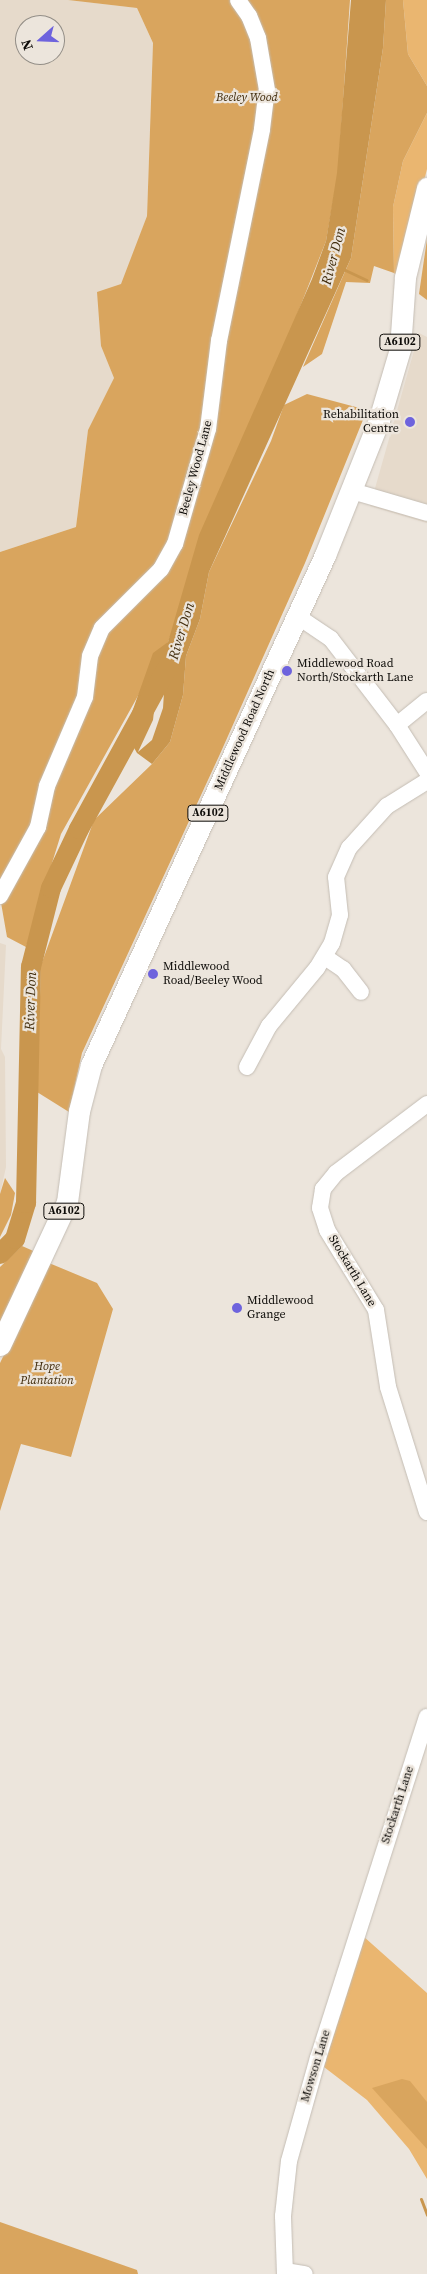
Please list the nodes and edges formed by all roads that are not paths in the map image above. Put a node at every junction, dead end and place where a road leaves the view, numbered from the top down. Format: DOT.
graph roads {
  1 [pos="238,0"];
  2 [pos="427,188"];
  3 [pos="352,491"];
  4 [pos="427,513"];
  5 [pos="297,616"];
  6 [pos="427,701"];
  7 [pos="397,726"];
  8 [pos="427,772"];
  9 [pos="427,781"];
  10 [pos="0,896"];
  11 [pos="325,957"];
  12 [pos="361,992"];
  13 [pos="247,1067"];
  14 [pos="427,1104"];
  15 [pos="0,1345"];
  16 [pos="427,1512"];
  17 [pos="427,1717"];
  18 [pos="379,1864"];
  19 [pos="285,2273"];
  20 [pos="305,2274"];
  1 -- 10 [label="street, Beeley Wood Lane"];
  2 -- 3 [label="main road, Middlewood Road North / A6102"];
  3 -- 4 [label="street"];
  3 -- 5 [label="main road, Middlewood Road North / A6102"];
  5 -- 7 [label="street"];
  5 -- 15 [label="main road, Middlewood Road North / A6102"];
  6 -- 7 [label="street"];
  7 -- 8 [label="street"];
  9 -- 11 [label="street"];
  11 -- 12 [label="street"];
  11 -- 13 [label="street"];
  14 -- 16 [label="street, Stockarth Lane"];
  17 -- 18 [label="street, Stockarth Lane"];
  18 -- 19 [label="street, Mowson Lane"];
  19 -- 20 [label="street"];
}
